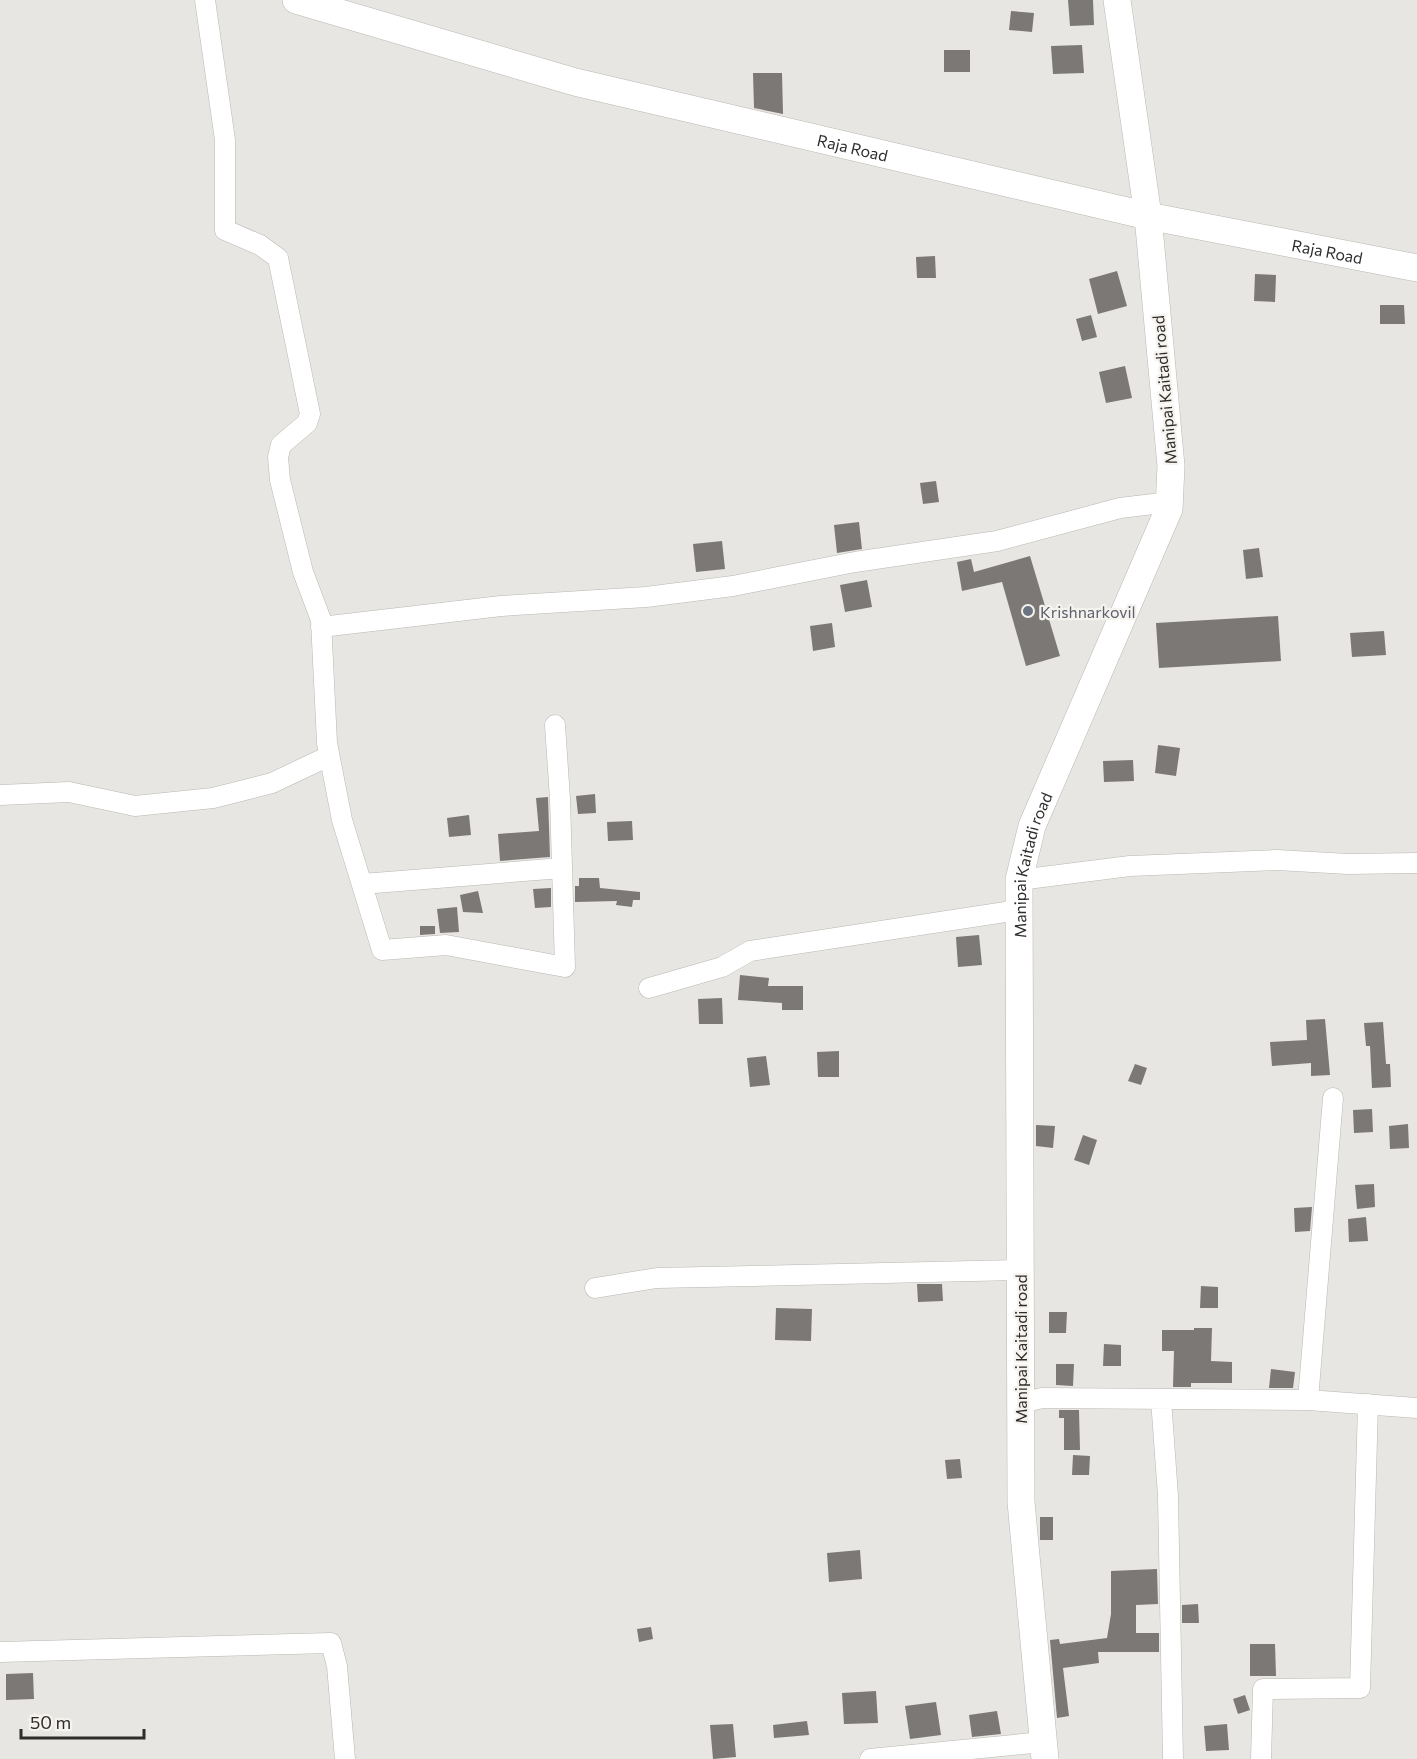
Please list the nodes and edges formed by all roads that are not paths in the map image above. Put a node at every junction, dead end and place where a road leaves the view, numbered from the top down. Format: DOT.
graph roads {
  1 [pos="205,0"];
  2 [pos="296,0"];
  3 [pos="1117,0"];
  4 [pos="1148,216"];
  5 [pos="1417,268"];
  6 [pos="1170,502"];
  7 [pos="321,627"];
  8 [pos="555,725"];
  9 [pos="329,756"];
  10 [pos="0,795"];
  11 [pos="1417,863"];
  12 [pos="562,868"];
  13 [pos="1019,880"];
  14 [pos="362,884"];
  15 [pos="1019,910"];
  16 [pos="649,988"];
  17 [pos="1333,1098"];
  18 [pos="1020,1270"];
  19 [pos="595,1288"];
  20 [pos="1161,1399"];
  21 [pos="1308,1400"];
  22 [pos="1020,1403"];
  23 [pos="1368,1404"];
  24 [pos="1417,1408"];
  25 [pos="0,1652"];
  26 [pos="1044,1751"];
  27 [pos="345,1759"];
  28 [pos="870,1759"];
  29 [pos="1173,1759"];
  30 [pos="1262,1759"];
  1 -- 7 [label="street"];
  2 -- 4 [label="main road, Raja Road"];
  3 -- 4 [label="main road, Manipai Kaitadi road"];
  4 -- 5 [label="main road, Raja Road"];
  4 -- 6 [label="main road, Manipai Kaitadi road"];
  6 -- 7 [label="street"];
  6 -- 13 [label="main road, Manipai Kaitadi road"];
  7 -- 9 [label="street"];
  8 -- 12 [label="street"];
  9 -- 10 [label="street"];
  9 -- 14 [label="street"];
  11 -- 13 [label="street"];
  12 -- 14 [label="street"];
  12 -- 14 [label="street"];
  13 -- 15 [label="main road, Manipai Kaitadi road"];
  15 -- 16 [label="street"];
  15 -- 18 [label="main road, Manipai Kaitadi road"];
  17 -- 21 [label="street"];
  18 -- 19 [label="street"];
  18 -- 22 [label="main road, Manipai Kaitadi road"];
  20 -- 21 [label="street"];
  20 -- 22 [label="street"];
  20 -- 29 [label="street"];
  21 -- 23 [label="street"];
  22 -- 26 [label="main road, Manipai Kaitadi road"];
  23 -- 24 [label="street"];
  23 -- 30 [label="street"];
  25 -- 27 [label="street"];
  26 -- 28 [label="street"];
}
